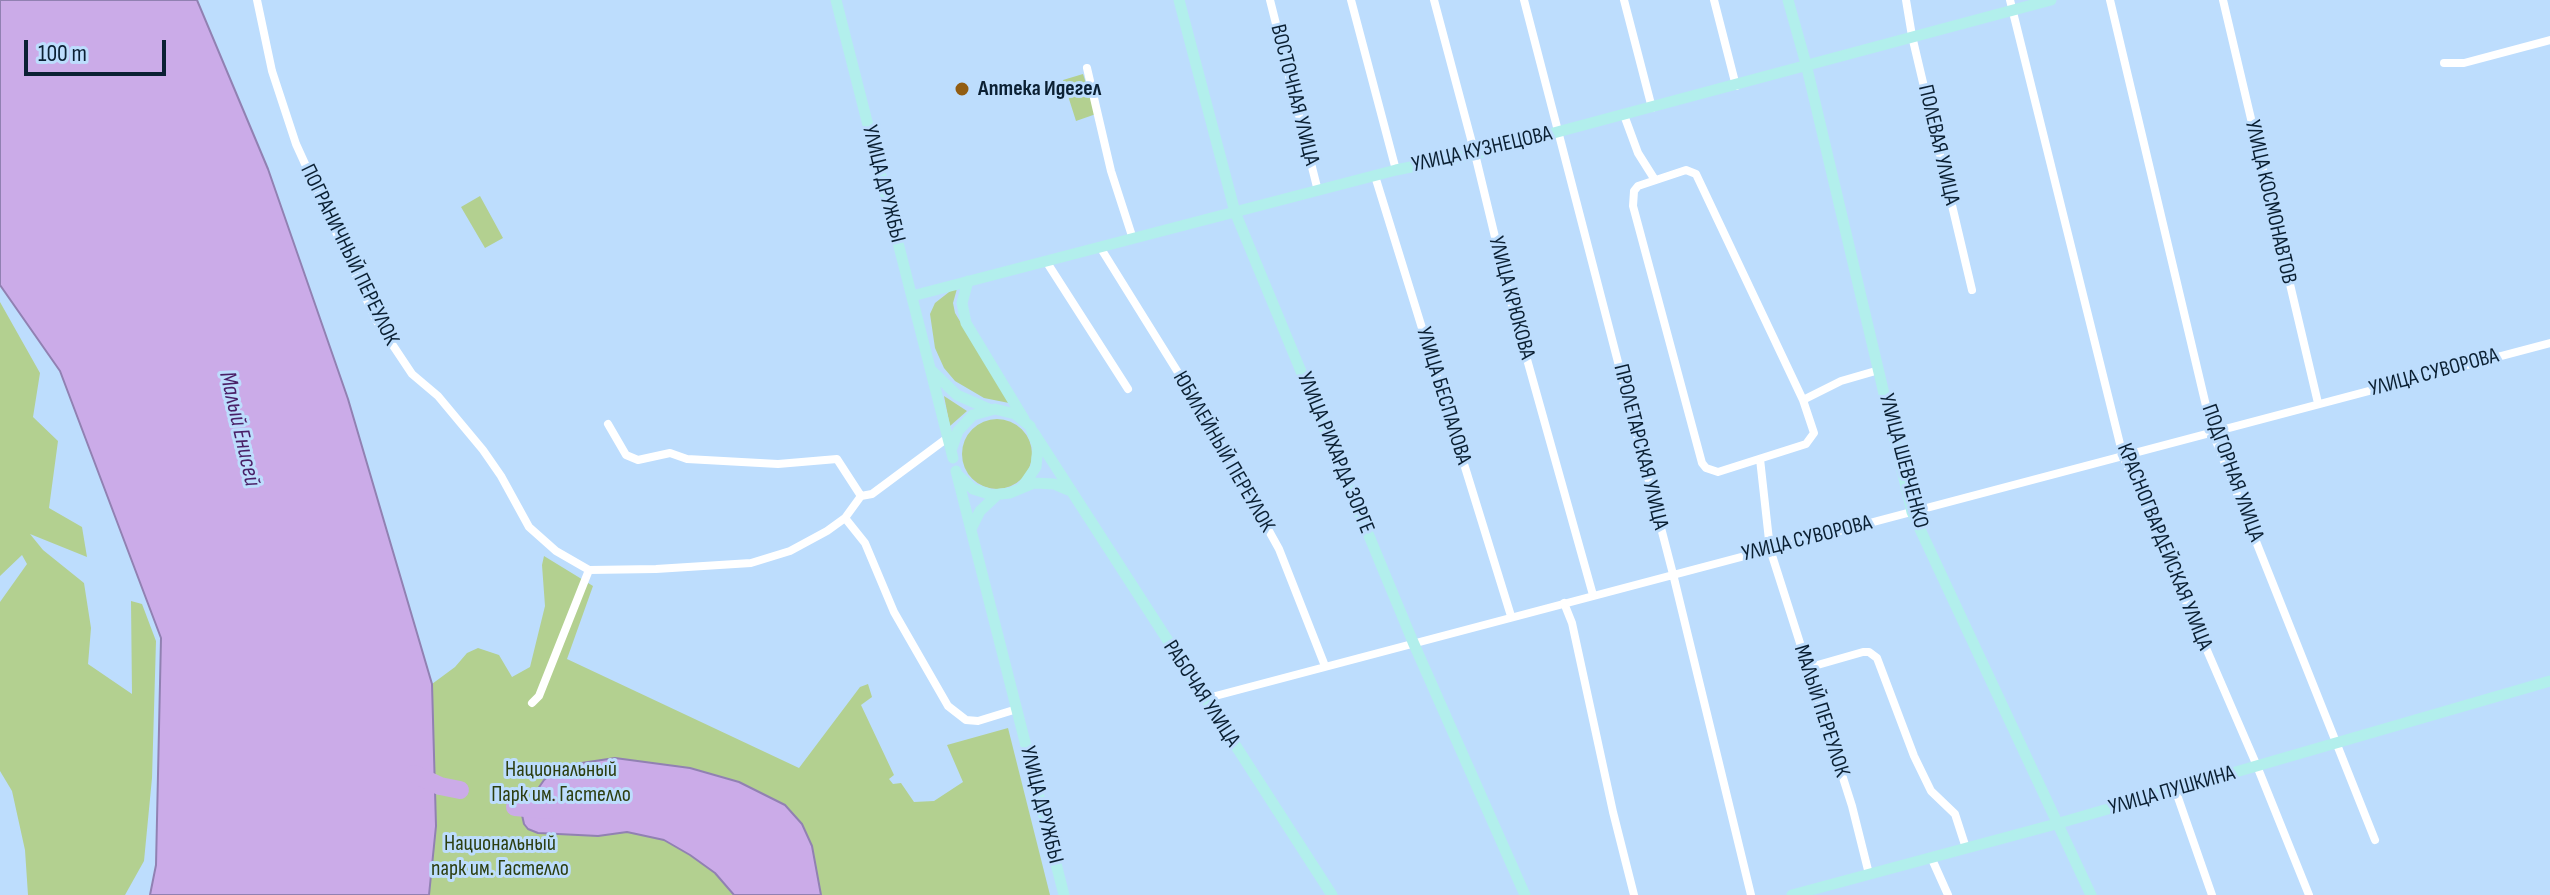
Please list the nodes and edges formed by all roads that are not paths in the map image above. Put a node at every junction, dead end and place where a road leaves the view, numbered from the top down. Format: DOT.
graph roads {
  1 [pos="257,0"];
  2 [pos="836,0"];
  3 [pos="1179,0"];
  4 [pos="1270,0"];
  5 [pos="1351,0"];
  6 [pos="1434,0"];
  7 [pos="1524,0"];
  8 [pos="1624,0"];
  9 [pos="1714,0"];
  10 [pos="1788,0"];
  11 [pos="1906,0"];
  12 [pos="2051,0"];
  13 [pos="2110,0"];
  14 [pos="2223,0"];
  15 [pos="2012,6"];
  16 [pos="1912,36"];
  17 [pos="2550,40"];
  18 [pos="2444,63"];
  19 [pos="1806,64"];
  20 [pos="1087,68"];
  21 [pos="1736,86"];
  22 [pos="1652,108"];
  23 [pos="1624,115"];
  24 [pos="1558,132"];
  25 [pos="1475,154"];
  26 [pos="1396,170"];
  27 [pos="1375,176"];
  28 [pos="1655,180"];
  29 [pos="1318,191"];
  30 [pos="1235,212"];
  31 [pos="1133,239"];
  32 [pos="1100,247"];
  33 [pos="1046,261"];
  34 [pos="968,281"];
  35 [pos="1972,290"];
  36 [pos="912,296"];
  37 [pos="2550,343"];
  38 [pos="930,369"];
  39 [pos="1879,370"];
  40 [pos="1128,389"];
  41 [pos="1803,400"];
  42 [pos="2318,403"];
  43 [pos="989,410"];
  44 [pos="1026,422"];
  45 [pos="608,424"];
  46 [pos="2212,431"];
  47 [pos="1034,433"];
  48 [pos="953,434"];
  49 [pos="2123,456"];
  50 [pos="1760,459"];
  51 [pos="954,464"];
  52 [pos="1023,486"];
  53 [pos="1072,493"];
  54 [pos="997,495"];
  55 [pos="861,496"];
  56 [pos="1912,512"];
  57 [pos="845,518"];
  58 [pos="971,529"];
  59 [pos="1770,549"];
  60 [pos="589,570"];
  61 [pos="1673,574"];
  62 [pos="1593,595"];
  63 [pos="1564,603"];
  64 [pos="1511,616"];
  65 [pos="1413,642"];
  66 [pos="1325,666"];
  67 [pos="1807,668"];
  68 [pos="2550,681"];
  69 [pos="1204,699"];
  70 [pos="532,703"];
  71 [pos="1017,709"];
  72 [pos="2338,744"];
  73 [pos="2257,766"];
  74 [pos="2175,789"];
  75 [pos="2056,824"];
  76 [pos="2375,840"];
  77 [pos="1966,848"];
  78 [pos="1931,857"];
  79 [pos="1869,874"];
  80 [pos="1837,889"];
  81 [pos="1064,895"];
  82 [pos="1332,895"];
  83 [pos="1525,895"];
  84 [pos="1634,895"];
  85 [pos="1751,895"];
  86 [pos="1792,895"];
  87 [pos="1948,895"];
  88 [pos="2091,895"];
  89 [pos="2212,895"];
  90 [pos="2309,895"];
  1 -- 60 [label="street, ПОГРАНИЧНЫЙ ПЕРЕУЛОК"];
  2 -- 36 [label="street, УЛИЦА ДРУЖБЫ"];
  3 -- 30 [label="street, УЛИЦА РИХАРДА ЗОРГЕ"];
  4 -- 29 [label="street, ВОСТОЧНАЯ УЛИЦА"];
  5 -- 26 [label="street"];
  6 -- 25 [label="street, УЛИЦА КРЮКОВА"];
  7 -- 24 [label="street, ПРОЛЕТАРСКАЯ УЛИЦА"];
  8 -- 22 [label="street"];
  9 -- 21 [label="street"];
  10 -- 19 [label="street, УЛИЦА ШЕВЧЕНКО"];
  11 -- 16 [label="street, ПОЛЕВАЯ УЛИЦА"];
  12 -- 15 [label="street, УЛИЦА КУЗНЕЦОВА"];
  13 -- 46 [label="street, ПОДГОРНАЯ УЛИЦА"];
  14 -- 42 [label="street, УЛИЦА КОСМОНАВТОВ"];
  15 -- 16 [label="street, УЛИЦА КУЗНЕЦОВА"];
  15 -- 49 [label="street, КРАСНОГВАРДЕЙСКАЯ УЛИЦА"];
  16 -- 19 [label="street, УЛИЦА КУЗНЕЦОВА"];
  16 -- 35 [label="street, ПОЛЕВАЯ УЛИЦА"];
  17 -- 18 [label="street"];
  19 -- 21 [label="street, УЛИЦА КУЗНЕЦОВА"];
  19 -- 39 [label="street, УЛИЦА ШЕВЧЕНКО"];
  20 -- 31 [label="street"];
  21 -- 22 [label="street, УЛИЦА КУЗНЕЦОВА"];
  22 -- 23 [label="street, УЛИЦА КУЗНЕЦОВА"];
  23 -- 24 [label="street, УЛИЦА КУЗНЕЦОВА"];
  23 -- 28 [label="street"];
  24 -- 25 [label="street, УЛИЦА КУЗНЕЦОВА"];
  24 -- 61 [label="street, ПРОЛЕТАРСКАЯ УЛИЦА"];
  25 -- 26 [label="street, УЛИЦА КУЗНЕЦОВА"];
  25 -- 62 [label="street, УЛИЦА КРЮКОВА"];
  26 -- 27 [label="street, УЛИЦА КУЗНЕЦОВА"];
  27 -- 29 [label="street, УЛИЦА КУЗНЕЦОВА"];
  27 -- 64 [label="street, УЛИЦА БЕСПАЛОВА"];
  28 -- 41 [label="street"];
  28 -- 50 [label="street"];
  29 -- 30 [label="street, УЛИЦА КУЗНЕЦОВА"];
  30 -- 31 [label="street, УЛИЦА КУЗНЕЦОВА"];
  30 -- 65 [label="street, УЛИЦА РИХАРДА ЗОРГЕ"];
  31 -- 32 [label="street, УЛИЦА КУЗНЕЦОВА"];
  32 -- 33 [label="street, УЛИЦА КУЗНЕЦОВА"];
  32 -- 66 [label="street, ЮБИЛЕЙНЫЙ ПЕРЕУЛОК"];
  33 -- 34 [label="street, УЛИЦА КУЗНЕЦОВА"];
  33 -- 40 [label="street"];
  34 -- 36 [label="street, УЛИЦА КУЗНЕЦОВА"];
  34 -- 44 [label="street"];
  36 -- 38 [label="street, УЛИЦА ДРУЖБЫ"];
  37 -- 42 [label="street, УЛИЦА СУВОРОВА"];
  38 -- 43 [label="street"];
  38 -- 48 [label="street, УЛИЦА ДРУЖБЫ"];
  39 -- 41 [label="street"];
  39 -- 56 [label="street, УЛИЦА ШЕВЧЕНКО"];
  41 -- 50 [label="street"];
  42 -- 46 [label="street, УЛИЦА СУВОРОВА"];
  43 -- 44 [label="street"];
  43 -- 48 [label="street"];
  44 -- 47 [label="street"];
  45 -- 55 [label="street"];
  46 -- 49 [label="street, УЛИЦА СУВОРОВА"];
  46 -- 72 [label="street, ПОДГОРНАЯ УЛИЦА"];
  47 -- 52 [label="street"];
  47 -- 53 [label="street, РАБОЧАЯ УЛИЦА"];
  48 -- 51 [label="street"];
  48 -- 55 [label="street"];
  49 -- 56 [label="street, УЛИЦА СУВОРОВА"];
  49 -- 73 [label="street, КРАСНОГВАРДЕЙСКАЯ УЛИЦА"];
  50 -- 59 [label="street, МАЛЫЙ ПЕРЕУЛОК"];
  51 -- 54 [label="street"];
  51 -- 58 [label="street, УЛИЦА ДРУЖБЫ"];
  52 -- 53 [label="street"];
  52 -- 54 [label="street"];
  53 -- 69 [label="street, РАБОЧАЯ УЛИЦА"];
  54 -- 58 [label="street"];
  55 -- 57 [label="street"];
  56 -- 59 [label="street, УЛИЦА СУВОРОВА"];
  56 -- 75 [label="street, УЛИЦА ШЕВЧЕНКО"];
  57 -- 60 [label="street"];
  57 -- 71 [label="street"];
  58 -- 71 [label="street, УЛИЦА ДРУЖБЫ"];
  59 -- 61 [label="street, УЛИЦА СУВОРОВА"];
  59 -- 67 [label="street, МАЛЫЙ ПЕРЕУЛОК"];
  60 -- 70 [label="street"];
  61 -- 62 [label="street, УЛИЦА СУВОРОВА"];
  61 -- 85 [label="street, ПРОЛЕТАРСКАЯ УЛИЦА"];
  62 -- 63 [label="street, УЛИЦА СУВОРОВА"];
  63 -- 64 [label="street, УЛИЦА СУВОРОВА"];
  63 -- 84 [label="street"];
  64 -- 65 [label="street, УЛИЦА СУВОРОВА"];
  65 -- 66 [label="street, УЛИЦА СУВОРОВА"];
  65 -- 83 [label="street, УЛИЦА РИХАРДА ЗОРГЕ"];
  66 -- 69 [label="street, УЛИЦА СУВОРОВА"];
  67 -- 77 [label="street"];
  67 -- 79 [label="street, МАЛЫЙ ПЕРЕУЛОК"];
  68 -- 72 [label="street, УЛИЦА ПУШКИНА"];
  69 -- 82 [label="street, РАБОЧАЯ УЛИЦА"];
  71 -- 81 [label="street, УЛИЦА ДРУЖБЫ"];
  72 -- 73 [label="street, УЛИЦА ПУШКИНА"];
  72 -- 76 [label="street, ПОДГОРНАЯ УЛИЦА"];
  73 -- 74 [label="street, УЛИЦА ПУШКИНА"];
  73 -- 90 [label="street, КРАСНОГВАРДЕЙСКАЯ УЛИЦА"];
  74 -- 75 [label="street, УЛИЦА ПУШКИНА"];
  74 -- 89 [label="street"];
  75 -- 77 [label="street, УЛИЦА ПУШКИНА"];
  75 -- 88 [label="street, УЛИЦА ШЕВЧЕНКО"];
  77 -- 78 [label="street, УЛИЦА ПУШКИНА"];
  78 -- 79 [label="street, УЛИЦА ПУШКИНА"];
  78 -- 87 [label="street"];
  79 -- 80 [label="street, УЛИЦА ПУШКИНА"];
  80 -- 86 [label="street, УЛИЦА ПУШКИНА"];
}
